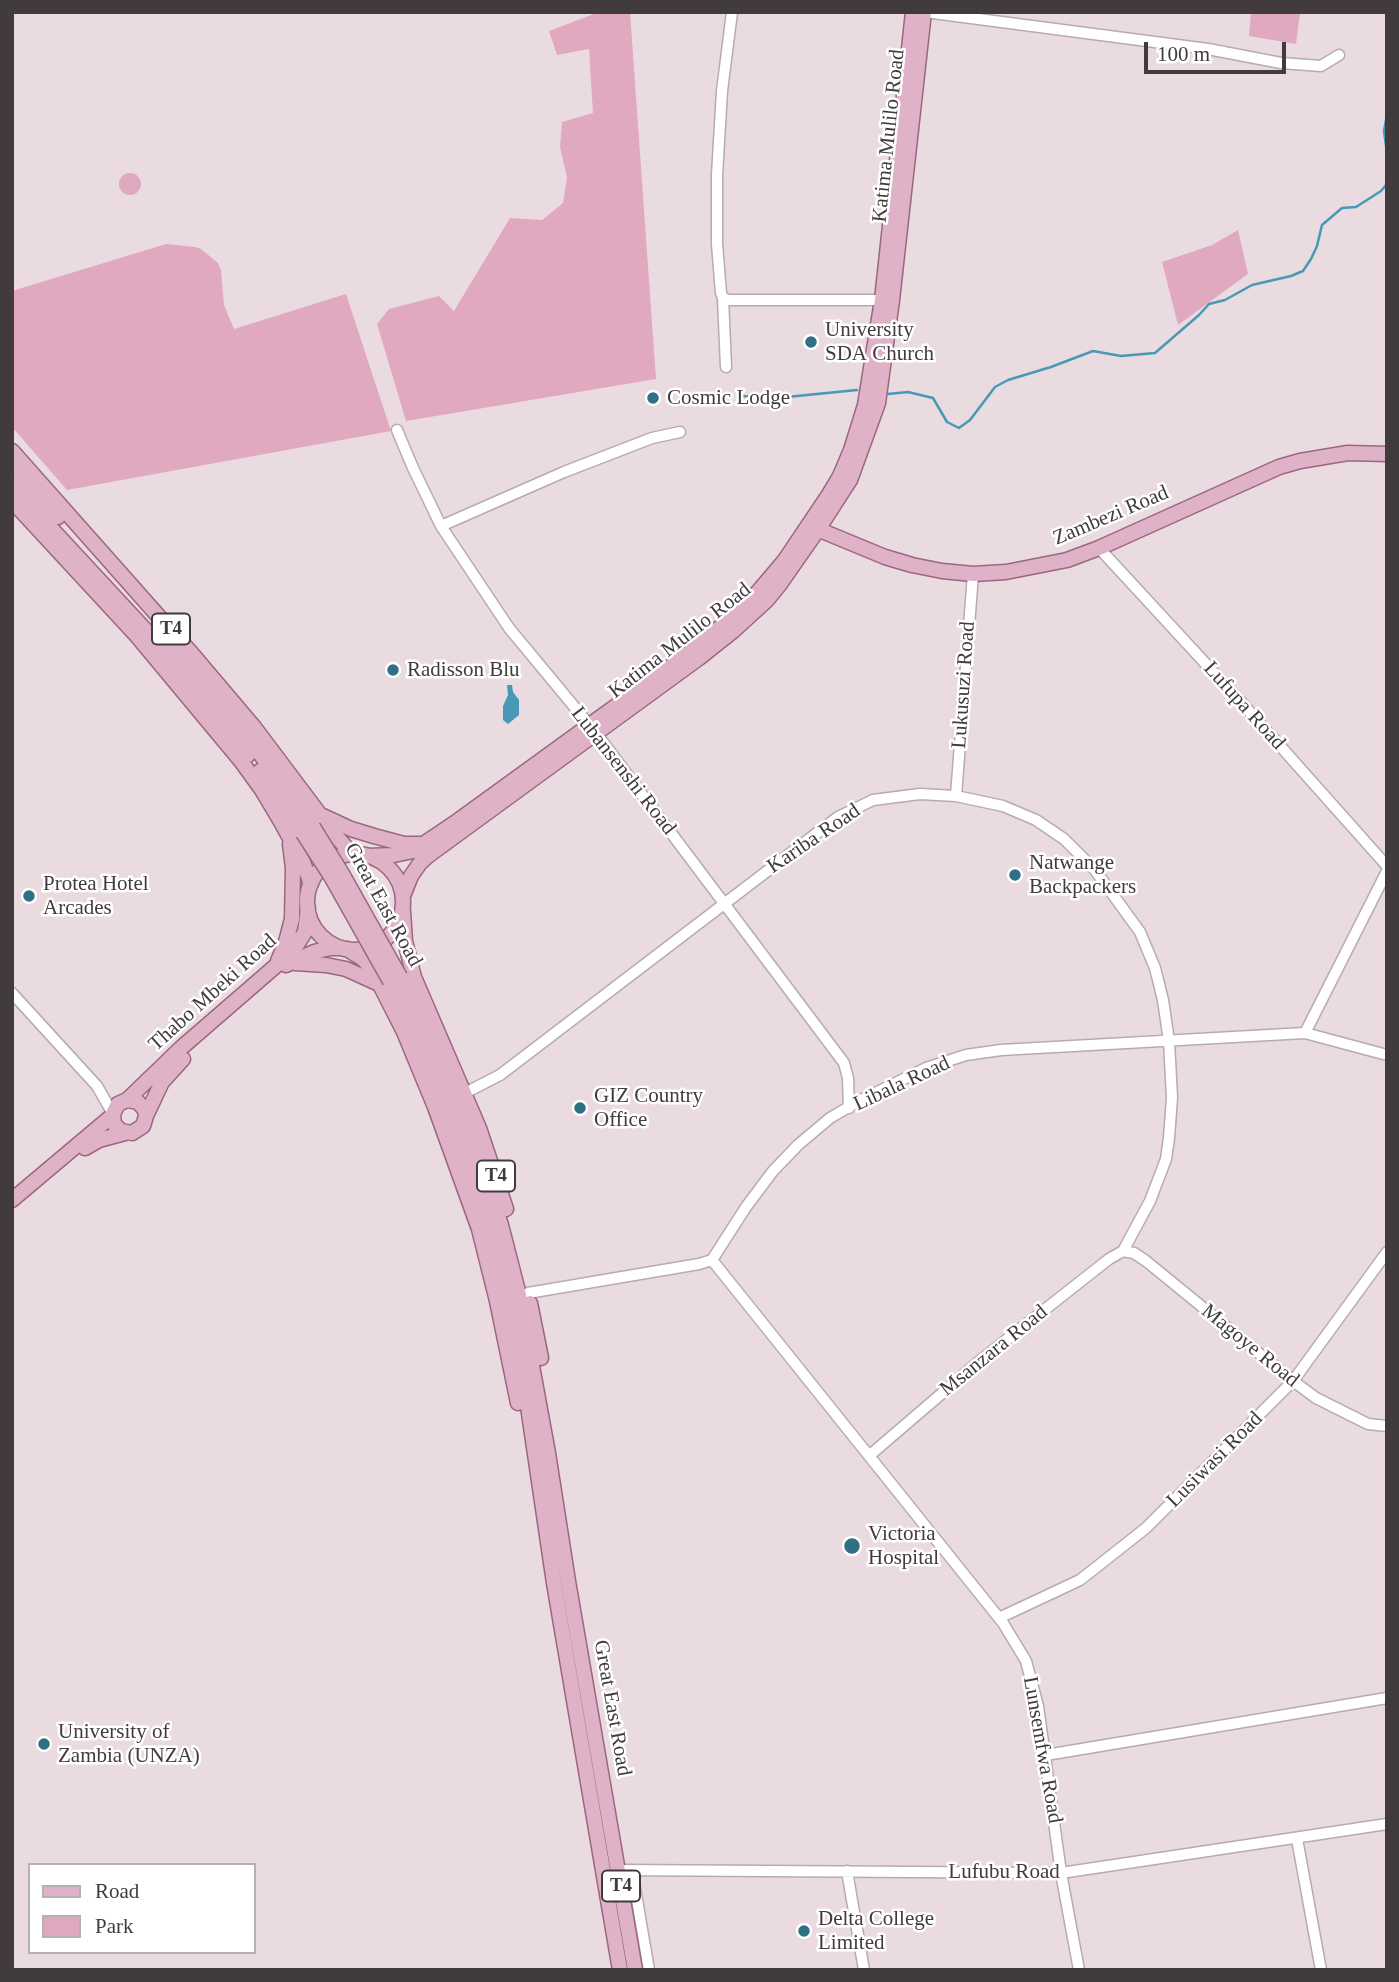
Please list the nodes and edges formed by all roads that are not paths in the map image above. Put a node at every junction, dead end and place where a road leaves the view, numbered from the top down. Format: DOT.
graph roads {
  1 [pos="732,12"];
  2 [pos="913,12"];
  3 [pos="924,12"];
  4 [pos="1339,55"];
  5 [pos="723,298"];
  6 [pos="887,300"];
  7 [pos="726,367"];
  8 [pos="397,430"];
  9 [pos="680,432"];
  10 [pos="12,450"];
  11 [pos="1387,454"];
  12 [pos="12,466"];
  13 [pos="12,486"];
  14 [pos="12,501"];
  15 [pos="441,526"];
  16 [pos="813,528"];
  17 [pos="1099,548"];
  18 [pos="973,574"];
  19 [pos="593,728"];
  20 [pos="956,796"];
  21 [pos="307,828"];
  22 [pos="424,844"];
  23 [pos="352,854"];
  24 [pos="368,856"];
  25 [pos="1387,868"];
  26 [pos="311,884"];
  27 [pos="403,903"];
  28 [pos="724,903"];
  29 [pos="308,908"];
  30 [pos="344,949"];
  31 [pos="283,963"];
  32 [pos="390,981"];
  33 [pos="12,993"];
  34 [pos="1305,1033"];
  35 [pos="1170,1041"];
  36 [pos="1387,1055"];
  37 [pos="97,1086"];
  38 [pos="465,1093"];
  39 [pos="125,1100"];
  40 [pos="849,1108"];
  41 [pos="113,1114"];
  42 [pos="146,1116"];
  43 [pos="125,1133"];
  44 [pos="41,1173"];
  45 [pos="12,1200"];
  46 [pos="1122,1251"];
  47 [pos="1387,1252"];
  48 [pos="712,1260"];
  49 [pos="528,1293"];
  50 [pos="1293,1381"];
  51 [pos="1387,1426"];
  52 [pos="542,1454"];
  53 [pos="870,1455"];
  54 [pos="999,1618"];
  55 [pos="1387,1698"];
  56 [pos="1045,1755"];
  57 [pos="1387,1824"];
  58 [pos="1297,1839"];
  59 [pos="625,1870"];
  60 [pos="847,1871"];
  61 [pos="1061,1874"];
  62 [pos="620,1970"];
  63 [pos="635,1970"];
  64 [pos="649,1970"];
  65 [pos="863,1970"];
  66 [pos="1079,1970"];
  67 [pos="1321,1970"];
  1 -- 5 [label="street"];
  2 -- 6 [label="main road, Katima Mulilo Road"];
  3 -- 4 [label="street"];
  3 -- 6 [label="main road, Katima Mulilo Road"];
  5 -- 6 [label="street"];
  5 -- 7 [label="street"];
  6 -- 16 [label="main road, Katima Mulilo Road"];
  8 -- 15 [label="street, Lubansenshi Road"];
  9 -- 15 [label="street"];
  10 -- 21 [label="main road, Great East Road / T4"];
  11 -- 17 [label="main road, Zambezi Road"];
  12 -- 21 [label="main road, Great East Road / T4"];
  13 -- 21 [label="main road, Great East Road / T4"];
  14 -- 21 [label="main road, Great East Road / T4"];
  15 -- 19 [label="street, Lubansenshi Road"];
  16 -- 18 [label="main road, Zambezi Road"];
  16 -- 19 [label="main road, Katima Mulilo Road"];
  17 -- 18 [label="main road, Zambezi Road"];
  17 -- 25 [label="street, Lufupa Road"];
  18 -- 20 [label="street, Lukusuzi Road"];
  19 -- 22 [label="main road, Katima Mulilo Road"];
  19 -- 27 [label="main road, Katima Mulilo Road"];
  19 -- 28 [label="street, Lubansenshi Road"];
  20 -- 28 [label="street, Kariba Road"];
  20 -- 35 [label="street, Kariba Road"];
  21 -- 22 [label="main road"];
  21 -- 23 [label="main road, Great East Road / T4"];
  21 -- 26 [label="main road, Great East Road / T4"];
  21 -- 31 [label="main road"];
  21 -- 32 [label="main road, Great East Road / T4, bridge"];
  22 -- 24 [label="main road, Katima Mulilo Road"];
  23 -- 24 [label="main road"];
  23 -- 26 [label="main road"];
  24 -- 27 [label="main road"];
  25 -- 34 [label="street"];
  26 -- 29 [label="main road"];
  27 -- 30 [label="main road"];
  27 -- 38 [label="main road, Great East Road / T4"];
  28 -- 38 [label="street, Kariba Road"];
  28 -- 40 [label="street, Lubansenshi Road"];
  29 -- 30 [label="main road"];
  29 -- 31 [label="main road, Thabo Mbeki Road"];
  30 -- 31 [label="main road, Thabo Mbeki Road"];
  30 -- 32 [label="main road, Great East Road / T4"];
  31 -- 32 [label="main road"];
  31 -- 39 [label="main road, Thabo Mbeki Road"];
  31 -- 42 [label="main road, Thabo Mbeki Road"];
  32 -- 52 [label="main road, Great East Road / T4"];
  33 -- 37 [label="street"];
  34 -- 35 [label="street, Libala Road"];
  34 -- 36 [label="street, Libala Road"];
  35 -- 40 [label="street, Libala Road"];
  35 -- 46 [label="street, Kariba Road"];
  37 -- 39 [label="street"];
  37 -- 41 [label="street"];
  38 -- 49 [label="main road, Great East Road / T4"];
  39 -- 41 [label="main road, Thabo Mbeki Road"];
  39 -- 42 [label="main road"];
  40 -- 48 [label="street, Libala Road"];
  41 -- 43 [label="main road"];
  41 -- 44 [label="main road, Thabo Mbeki Road"];
  42 -- 43 [label="main road, Thabo Mbeki Road"];
  43 -- 44 [label="main road, Thabo Mbeki Road"];
  44 -- 45 [label="main road, Thabo Mbeki Road"];
  46 -- 50 [label="street, Magoye Road"];
  46 -- 53 [label="street, Msanzara Road"];
  47 -- 50 [label="street, Lusiwasi Road"];
  48 -- 49 [label="street"];
  48 -- 53 [label="street, Lunsemfwa Road"];
  49 -- 52 [label="main road, Great East Road / T4"];
  50 -- 51 [label="street, Magoye Road"];
  50 -- 54 [label="street, Lusiwasi Road"];
  52 -- 59 [label="main road, Great East Road / T4"];
  52 -- 62 [label="main road, Great East Road / T4"];
  53 -- 54 [label="street, Lunsemfwa Road"];
  54 -- 56 [label="street, Lunsemfwa Road"];
  55 -- 56 [label="street"];
  56 -- 61 [label="street, Lunsemfwa Road"];
  57 -- 58 [label="street, Lufubu Road"];
  58 -- 61 [label="street, Lufubu Road"];
  58 -- 67 [label="street"];
  59 -- 60 [label="street, Lufubu Road"];
  59 -- 63 [label="main road, Great East Road / T4"];
  59 -- 64 [label="street"];
  60 -- 61 [label="street, Lufubu Road"];
  60 -- 65 [label="street"];
  61 -- 66 [label="street, Lunsemfwa Road"];
}
